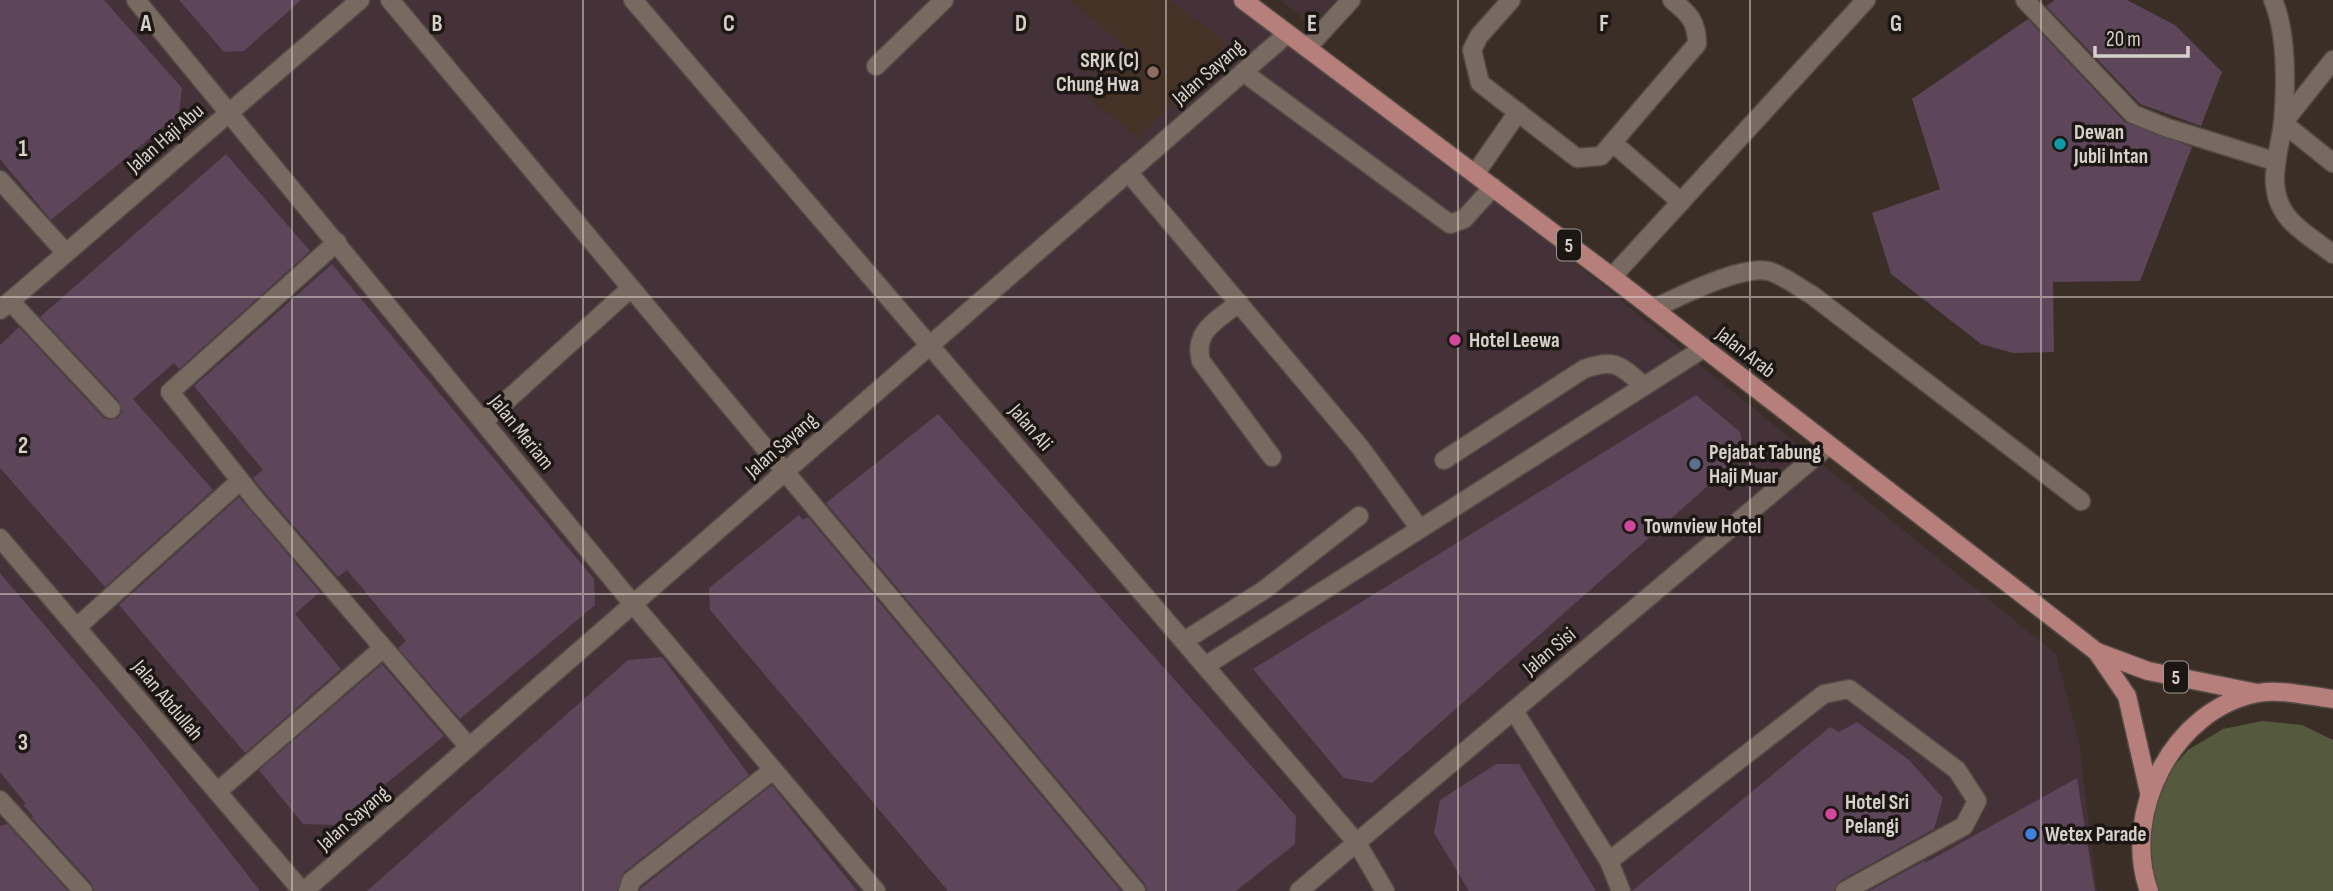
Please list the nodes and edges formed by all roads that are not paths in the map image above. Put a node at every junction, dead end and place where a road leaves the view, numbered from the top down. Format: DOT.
graph roads {
  1 [pos="136,0"];
  2 [pos="360,0"];
  3 [pos="390,0"];
  4 [pos="633,0"];
  5 [pos="944,0"];
  6 [pos="1243,0"];
  7 [pos="1351,0"];
  8 [pos="1511,0"];
  9 [pos="1672,0"];
  10 [pos="1866,0"];
  11 [pos="2025,0"];
  12 [pos="2273,0"];
  13 [pos="1287,33"];
  14 [pos="1307,48"];
  15 [pos="2333,61"];
  16 [pos="876,66"];
  17 [pos="1243,72"];
  18 [pos="1518,112"];
  19 [pos="229,113"];
  20 [pos="2283,123"];
  21 [pos="1613,143"];
  22 [pos="2274,161"];
  23 [pos="2333,163"];
  24 [pos="1128,172"];
  25 [pos="1475,174"];
  26 [pos="2,187"];
  27 [pos="1493,187"];
  28 [pos="1681,202"];
  29 [pos="337,242"];
  30 [pos="66,253"];
  31 [pos="2333,254"];
  32 [pos="1612,277"];
  33 [pos="631,288"];
  34 [pos="1239,303"];
  35 [pos="5,306"];
  36 [pos="1653,309"];
  37 [pos="930,345"];
  38 [pos="1704,348"];
  39 [pos="1644,386"];
  40 [pos="111,409"];
  41 [pos="484,421"];
  42 [pos="1828,446"];
  43 [pos="1272,457"];
  44 [pos="1444,460"];
  45 [pos="785,472"];
  46 [pos="240,481"];
  47 [pos="2081,501"];
  48 [pos="1360,516"];
  49 [pos="1420,529"];
  50 [pos="0,538"];
  51 [pos="633,604"];
  52 [pos="77,627"];
  53 [pos="1184,641"];
  54 [pos="382,649"];
  55 [pos="2097,652"];
  56 [pos="1205,666"];
  57 [pos="2257,693"];
  58 [pos="2333,693"];
  59 [pos="2298,694"];
  60 [pos="2333,699"];
  61 [pos="1514,711"];
  62 [pos="469,747"];
  63 [pos="773,770"];
  64 [pos="217,792"];
  65 [pos="2149,792"];
  66 [pos="0,800"];
  67 [pos="1357,843"];
  68 [pos="1609,861"];
  69 [pos="83,891"];
  70 [pos="303,891"];
  71 [pos="628,891"];
  72 [pos="876,891"];
  73 [pos="1136,891"];
  74 [pos="1299,891"];
  75 [pos="1385,891"];
  76 [pos="1621,891"];
  77 [pos="1845,891"];
  78 [pos="2149,891"];
  1 -- 19 [label="street, Jalan Meriam"];
  2 -- 19 [label="street, Jalan Haji Abu"];
  3 -- 33 [label="street"];
  4 -- 37 [label="street, Jalan Ali"];
  5 -- 16 [label="street"];
  6 -- 13 [label="main road, Jalan Arab / 5"];
  7 -- 14 [label="street"];
  8 -- 18 [label="street"];
  9 -- 21 [label="street"];
  10 -- 28 [label="street"];
  11 -- 22 [label="street"];
  12 -- 20 [label="street"];
  13 -- 14 [label="main road, Jalan Arab / 5"];
  13 -- 17 [label="street, Jalan Sayang"];
  14 -- 25 [label="main road, Jalan Arab / 5"];
  15 -- 20 [label="street"];
  17 -- 24 [label="street, Jalan Sayang"];
  17 -- 27 [label="street"];
  18 -- 21 [label="street"];
  18 -- 25 [label="street"];
  19 -- 29 [label="street, Jalan Meriam"];
  19 -- 30 [label="street, Jalan Haji Abu"];
  20 -- 22 [label="street"];
  20 -- 23 [label="street"];
  21 -- 28 [label="street"];
  22 -- 31 [label="street"];
  24 -- 34 [label="street"];
  24 -- 37 [label="street, Jalan Sayang"];
  25 -- 27 [label="main road, Jalan Arab / 5"];
  26 -- 30 [label="street"];
  27 -- 32 [label="main road, Jalan Arab / 5"];
  28 -- 32 [label="street"];
  29 -- 41 [label="street, Jalan Meriam"];
  29 -- 46 [label="street"];
  30 -- 35 [label="street, Jalan Haji Abu"];
  32 -- 36 [label="main road, Jalan Arab / 5"];
  33 -- 41 [label="street"];
  33 -- 45 [label="street"];
  34 -- 43 [label="street"];
  34 -- 49 [label="street"];
  35 -- 40 [label="street"];
  36 -- 38 [label="main road, Jalan Arab / 5"];
  36 -- 47 [label="street"];
  37 -- 45 [label="street, Jalan Sayang"];
  37 -- 53 [label="street, Jalan Ali"];
  38 -- 39 [label="street"];
  38 -- 42 [label="main road, Jalan Arab / 5"];
  39 -- 44 [label="street"];
  39 -- 49 [label="street"];
  41 -- 51 [label="street, Jalan Meriam"];
  42 -- 55 [label="main road, Jalan Arab / 5"];
  42 -- 61 [label="street, Jalan Sisi"];
  45 -- 51 [label="street, Jalan Sayang"];
  45 -- 73 [label="street"];
  46 -- 52 [label="street"];
  46 -- 54 [label="street"];
  48 -- 53 [label="street"];
  49 -- 56 [label="street"];
  50 -- 52 [label="street, Jalan Abdullah"];
  51 -- 62 [label="street, Jalan Sayang"];
  51 -- 63 [label="street, Jalan Meriam"];
  52 -- 64 [label="street, Jalan Abdullah"];
  53 -- 56 [label="street, Jalan Ali"];
  54 -- 62 [label="street"];
  54 -- 64 [label="street"];
  55 -- 57 [label="main road, 5"];
  55 -- 65 [label="main road, Jalan Arab / 5"];
  56 -- 67 [label="street, Jalan Ali"];
  57 -- 59 [label="main road, 5"];
  57 -- 65 [label="main road"];
  58 -- 59 [label="main road"];
  59 -- 60 [label="main road, 5"];
  61 -- 67 [label="street, Jalan Sisi"];
  61 -- 68 [label="street"];
  62 -- 70 [label="street, Jalan Sayang"];
  63 -- 71 [label="street"];
  63 -- 72 [label="street, Jalan Meriam"];
  64 -- 70 [label="street, Jalan Abdullah"];
  65 -- 78 [label="main road"];
  66 -- 69 [label="street"];
  67 -- 74 [label="street, Jalan Sisi"];
  67 -- 75 [label="street, Jalan Ali"];
  68 -- 76 [label="street"];
  68 -- 77 [label="street"];
}
